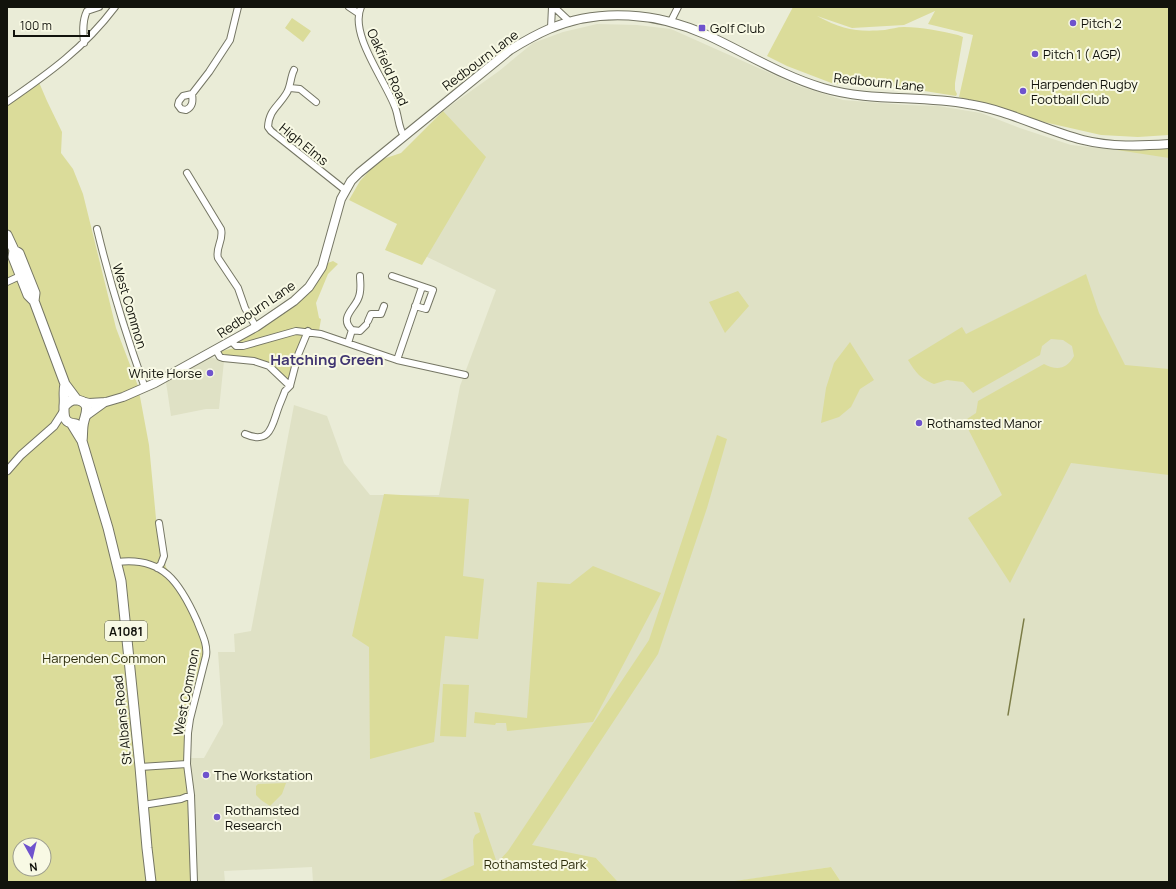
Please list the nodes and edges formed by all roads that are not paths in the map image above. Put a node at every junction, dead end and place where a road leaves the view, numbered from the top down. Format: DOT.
graph roads {
  1 [pos="99,7"];
  2 [pos="115,7"];
  3 [pos="238,7"];
  4 [pos="348,7"];
  5 [pos="361,7"];
  6 [pos="553,7"];
  7 [pos="678,7"];
  8 [pos="358,14"];
  9 [pos="671,21"];
  10 [pos="570,22"];
  11 [pos="550,28"];
  12 [pos="84,44"];
  13 [pos="294,70"];
  14 [pos="290,88"];
  15 [pos="192,94"];
  16 [pos="7,101"];
  17 [pos="316,102"];
  18 [pos="404,136"];
  19 [pos="1169,144"];
  20 [pos="186,173"];
  21 [pos="345,190"];
  22 [pos="97,229"];
  23 [pos="7,235"];
  24 [pos="24,274"];
  25 [pos="360,276"];
  26 [pos="392,276"];
  27 [pos="7,282"];
  28 [pos="422,286"];
  29 [pos="384,306"];
  30 [pos="416,306"];
  31 [pos="256,327"];
  32 [pos="352,330"];
  33 [pos="308,332"];
  34 [pos="231,341"];
  35 [pos="348,343"];
  36 [pos="216,350"];
  37 [pos="397,360"];
  38 [pos="465,375"];
  39 [pos="65,384"];
  40 [pos="290,386"];
  41 [pos="145,388"];
  42 [pos="79,401"];
  43 [pos="106,402"];
  44 [pos="64,409"];
  45 [pos="86,417"];
  46 [pos="71,423"];
  47 [pos="54,426"];
  48 [pos="245,434"];
  49 [pos="82,441"];
  50 [pos="7,471"];
  51 [pos="159,523"];
  52 [pos="117,562"];
  53 [pos="157,568"];
  54 [pos="187,764"];
  55 [pos="140,767"];
  56 [pos="191,794"];
  57 [pos="143,805"];
  58 [pos="152,882"];
  59 [pos="194,882"];
  1 -- 12 [label="street"];
  2 -- 12 [label="street"];
  3 -- 15 [label="street"];
  4 -- 8 [label="street"];
  5 -- 8 [label="street, Oakfield Road"];
  6 -- 10 [label="street"];
  6 -- 11 [label="street"];
  7 -- 9 [label="street"];
  8 -- 18 [label="street, Oakfield Road"];
  9 -- 10 [label="main road, Redbourn Lane"];
  9 -- 19 [label="main road, Redbourn Lane"];
  10 -- 11 [label="main road, Redbourn Lane"];
  11 -- 18 [label="main road, Redbourn Lane"];
  12 -- 16 [label="street"];
  13 -- 14 [label="street, High Elms"];
  14 -- 17 [label="street"];
  14 -- 21 [label="street, High Elms"];
  18 -- 21 [label="main road, Redbourn Lane"];
  20 -- 31 [label="street"];
  21 -- 31 [label="main road, Redbourn Lane"];
  22 -- 41 [label="street, West Common"];
  23 -- 24 [label="main road"];
  24 -- 27 [label="street"];
  24 -- 39 [label="main road"];
  25 -- 32 [label="street"];
  26 -- 28 [label="street"];
  28 -- 30 [label="street"];
  28 -- 30 [label="street"];
  29 -- 32 [label="street"];
  30 -- 37 [label="street"];
  31 -- 34 [label="main road, Redbourn Lane"];
  32 -- 35 [label="street"];
  33 -- 34 [label="street"];
  33 -- 35 [label="street"];
  33 -- 40 [label="street"];
  34 -- 36 [label="main road, Redbourn Lane"];
  35 -- 37 [label="street"];
  36 -- 40 [label="street"];
  36 -- 41 [label="main road, Redbourn Lane"];
  37 -- 38 [label="street"];
  39 -- 42 [label="main road"];
  39 -- 44 [label="main road"];
  40 -- 48 [label="street"];
  41 -- 43 [label="main road, Redbourn Lane"];
  42 -- 43 [label="main road, Redbourn Lane"];
  42 -- 44 [label="main road"];
  42 -- 45 [label="main road"];
  43 -- 45 [label="main road, Redbourn Lane"];
  44 -- 46 [label="main road, St Albans Road"];
  44 -- 47 [label="street"];
  45 -- 46 [label="main road"];
  45 -- 49 [label="main road, St Albans Road / A1081"];
  46 -- 47 [label="street"];
  46 -- 49 [label="main road, St Albans Road / A1081"];
  47 -- 50 [label="street"];
  49 -- 52 [label="main road, St Albans Road / A1081"];
  51 -- 53 [label="street"];
  52 -- 53 [label="street, West Common"];
  52 -- 55 [label="main road, St Albans Road / A1081"];
  53 -- 54 [label="street, West Common"];
  54 -- 55 [label="street"];
  54 -- 56 [label="street, West Common"];
  55 -- 57 [label="main road, St Albans Road / A1081"];
  56 -- 57 [label="street"];
  56 -- 59 [label="street, West Common"];
  57 -- 58 [label="main road, St Albans Road / A1081"];
}
